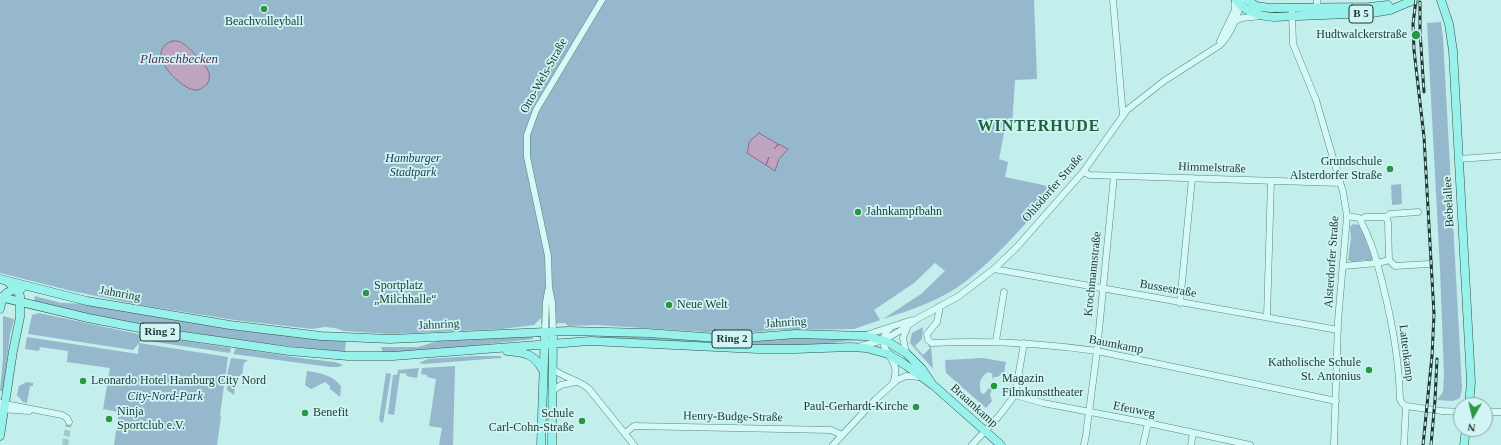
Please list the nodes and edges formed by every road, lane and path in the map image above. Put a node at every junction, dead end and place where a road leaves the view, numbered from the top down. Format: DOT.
graph roads {
  1 [pos="602,0"];
  2 [pos="1113,0"];
  3 [pos="1403,0"];
  4 [pos="1414,0"];
  5 [pos="1441,0"];
  6 [pos="1448,0"];
  7 [pos="1241,4"];
  8 [pos="1317,8"];
  9 [pos="1292,12"];
  10 [pos="1264,16"];
  11 [pos="1234,18"];
  12 [pos="1448,18"];
  13 [pos="1123,116"];
  14 [pos="1501,156"];
  15 [pos="1459,159"];
  16 [pos="1083,172"];
  17 [pos="1114,176"];
  18 [pos="1192,178"];
  19 [pos="1271,180"];
  20 [pos="1340,183"];
  21 [pos="1418,212"];
  22 [pos="1386,217"];
  23 [pos="1347,219"];
  24 [pos="1361,222"];
  25 [pos="1389,260"];
  26 [pos="1378,263"];
  27 [pos="1429,264"];
  28 [pos="1344,266"];
  29 [pos="994,269"];
  30 [pos="4,280"];
  31 [pos="33,288"];
  32 [pos="1103,288"];
  33 [pos="17,290"];
  34 [pos="1004,292"];
  35 [pos="1,298"];
  36 [pos="20,302"];
  37 [pos="1180,303"];
  38 [pos="32,305"];
  39 [pos="940,306"];
  40 [pos="0,309"];
  41 [pos="20,317"];
  42 [pos="1267,317"];
  43 [pos="916,319"];
  44 [pos="907,326"];
  45 [pos="890,328"];
  46 [pos="1338,330"];
  47 [pos="549,332"];
  48 [pos="860,335"];
  49 [pos="884,340"];
  50 [pos="996,341"];
  51 [pos="553,343"];
  52 [pos="1024,343"];
  53 [pos="544,344"];
  54 [pos="852,347"];
  55 [pos="834,348"];
  56 [pos="492,349"];
  57 [pos="1097,351"];
  58 [pos="906,353"];
  59 [pos="888,354"];
  60 [pos="553,369"];
  61 [pos="543,370"];
  62 [pos="920,377"];
  63 [pos="578,382"];
  64 [pos="893,383"];
  65 [pos="933,385"];
  66 [pos="552,391"];
  67 [pos="1015,395"];
  68 [pos="1470,397"];
  69 [pos="1336,401"];
  70 [pos="1406,406"];
  71 [pos="2,407"];
  72 [pos="1453,412"];
  73 [pos="1089,413"];
  74 [pos="69,422"];
  75 [pos="1148,423"];
  76 [pos="985,432"];
  77 [pos="624,433"];
  78 [pos="1193,433"];
  79 [pos="842,435"];
  80 [pos="0,436"];
  81 [pos="1240,444"];
  82 [pos="541,445"];
  83 [pos="552,445"];
  84 [pos="634,445"];
  85 [pos="833,445"];
  86 [pos="972,445"];
  87 [pos="1001,445"];
  88 [pos="1084,445"];
  89 [pos="1143,445"];
  90 [pos="1191,445"];
  91 [pos="1250,445"];
  92 [pos="1334,445"];
  93 [pos="1404,445"];
  1 -- 47 [label="street, Otto-Wels-Straße"];
  2 -- 13 [label="street"];
  3 -- 8 [label="main road, B 5"];
  4 -- 8 [label="main road, B 5"];
  5 -- 12 [label="main road, Bebelallee"];
  6 -- 12 [label="main road"];
  7 -- 9 [label="main road, B 5"];
  7 -- 10 [label="main road, B 5"];
  7 -- 11 [label="street"];
  7 -- 11 [label="street"];
  8 -- 9 [label="main road, B 5"];
  9 -- 10 [label="main road, B 5"];
  9 -- 20 [label="street, Alsterdorfer Straße"];
  10 -- 11 [label="street"];
  11 -- 13 [label="street, Ohlsdorfer Straße"];
  12 -- 15 [label="main road, Bebelallee"];
  13 -- 16 [label="street, Ohlsdorfer Straße"];
  14 -- 15 [label="street"];
  15 -- 68 [label="main road, Bebelallee"];
  16 -- 17 [label="street, Himmelstraße"];
  16 -- 29 [label="street, Ohlsdorfer Straße"];
  17 -- 18 [label="street, Himmelstraße"];
  17 -- 32 [label="street, Krochmannstraße"];
  18 -- 19 [label="street, Himmelstraße"];
  18 -- 37 [label="street"];
  19 -- 20 [label="street, Himmelstraße"];
  19 -- 42 [label="street"];
  20 -- 23 [label="street, Alsterdorfer Straße"];
  21 -- 22 [label="street"];
  22 -- 24 [label="street"];
  22 -- 25 [label="street"];
  23 -- 24 [label="street"];
  23 -- 28 [label="street, Alsterdorfer Straße"];
  24 -- 26 [label="street, Lattenkamp"];
  25 -- 26 [label="street"];
  25 -- 27 [label="street"];
  26 -- 28 [label="street"];
  26 -- 70 [label="street, Lattenkamp"];
  28 -- 46 [label="street, Alsterdorfer Straße"];
  29 -- 32 [label="street, Bussestraße"];
  29 -- 39 [label="street, Ohlsdorfer Straße"];
  30 -- 31 [label="main road, Jahnring / Ring 2"];
  30 -- 33 [label="main road"];
  31 -- 33 [label="main road"];
  31 -- 47 [label="main road, Jahnring / Ring 2"];
  32 -- 37 [label="street, Bussestraße"];
  32 -- 57 [label="street, Krochmannstraße"];
  33 -- 35 [label="main road"];
  33 -- 36 [label="main road"];
  34 -- 50 [label="street"];
  35 -- 36 [label="main road, Jahnring / Ring 2"];
  35 -- 40 [label="main road"];
  36 -- 38 [label="main road, Jahnring / Ring 2"];
  36 -- 41 [label="main road"];
  37 -- 42 [label="street, Bussestraße"];
  38 -- 41 [label="main road"];
  38 -- 56 [label="main road, Jahnring / Ring 2"];
  39 -- 43 [label="street, Ohlsdorfer Straße"];
  39 -- 50 [label="street, Baumkamp"];
  41 -- 71 [label="main road"];
  42 -- 46 [label="street, Bussestraße"];
  43 -- 44 [label="street, Ohlsdorfer Straße"];
  43 -- 45 [label="street, Ohlsdorfer Straße"];
  44 -- 49 [label="street, Ohlsdorfer Straße"];
  44 -- 58 [label="street"];
  45 -- 48 [label="street, Ohlsdorfer Straße"];
  45 -- 49 [label="street"];
  46 -- 69 [label="street, Alsterdorfer Straße"];
  47 -- 48 [label="main road, Jahnring / Ring 2"];
  47 -- 51 [label="main road, Otto-Wels-Straße"];
  47 -- 53 [label="main road, Otto-Wels-Straße"];
  48 -- 49 [label="main road, Jahnring / Ring 2"];
  49 -- 54 [label="street, Ohlsdorfer Straße"];
  49 -- 58 [label="main road, Braamkamp / Ring 2"];
  49 -- 59 [label="street"];
  50 -- 52 [label="street, Baumkamp"];
  51 -- 53 [label="main road, Jahnring / Ring 2"];
  51 -- 55 [label="main road, Jahnring / Ring 2"];
  51 -- 60 [label="main road, Otto-Wels-Straße"];
  52 -- 57 [label="street, Baumkamp"];
  52 -- 67 [label="street"];
  53 -- 56 [label="main road, Jahnring / Ring 2"];
  53 -- 61 [label="main road, Otto-Wels-Straße"];
  54 -- 55 [label="main road, Braamkamp / Ring 2"];
  54 -- 59 [label="main road, Braamkamp / Ring 2"];
  56 -- 61 [label="main road"];
  57 -- 69 [label="street, Baumkamp"];
  57 -- 73 [label="street, Krochmannstraße"];
  58 -- 65 [label="main road, Braamkamp / Ring 2"];
  59 -- 62 [label="main road, Braamkamp / Ring 2"];
  59 -- 64 [label="street"];
  60 -- 63 [label="street"];
  60 -- 66 [label="main road, Otto-Wels-Straße"];
  61 -- 82 [label="main road, Otto-Wels-Straße"];
  62 -- 64 [label="street"];
  62 -- 65 [label="main road, Braamkamp / Ring 2"];
  63 -- 66 [label="street"];
  63 -- 77 [label="street"];
  64 -- 79 [label="street"];
  65 -- 76 [label="main road, Braamkamp / Ring 2"];
  66 -- 83 [label="main road, Otto-Wels-Straße"];
  67 -- 73 [label="street, Efeuweg"];
  67 -- 76 [label="street"];
  69 -- 92 [label="street, Alsterdorfer Straße"];
  70 -- 72 [label="street"];
  70 -- 93 [label="street, Lattenkamp"];
  71 -- 74 [label="street"];
  71 -- 80 [label="main road"];
  73 -- 75 [label="street, Efeuweg"];
  73 -- 88 [label="street, Krochmannstraße"];
  75 -- 78 [label="street, Efeuweg"];
  75 -- 89 [label="street"];
  76 -- 86 [label="street"];
  76 -- 87 [label="main road, Braamkamp / Ring 2"];
  77 -- 79 [label="street, Henry-Budge-Straße"];
  77 -- 84 [label="street"];
  78 -- 81 [label="street, Efeuweg"];
  78 -- 90 [label="street"];
  79 -- 85 [label="street"];
  81 -- 91 [label="street, Efeuweg"];
}
